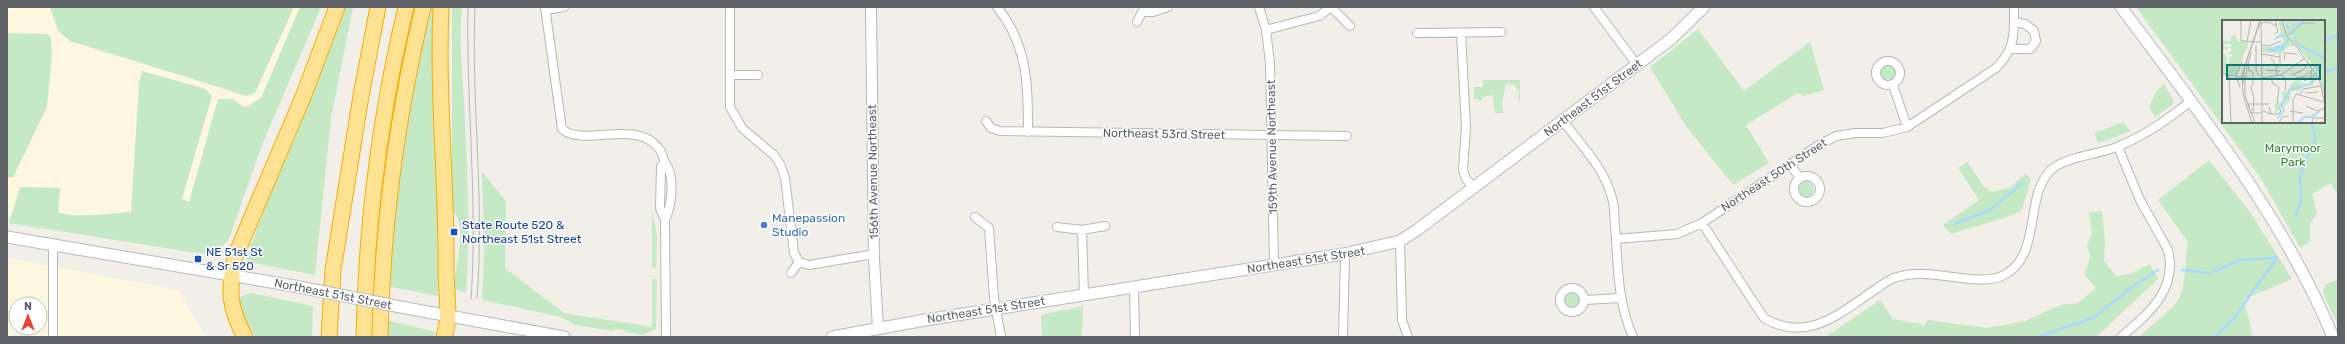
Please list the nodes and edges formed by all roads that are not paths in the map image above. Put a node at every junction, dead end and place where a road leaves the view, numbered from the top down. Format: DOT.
graph roads {
  1 [pos="337,7"];
  2 [pos="378,7"];
  3 [pos="406,7"];
  4 [pos="423,7"];
  5 [pos="441,7"];
  6 [pos="564,7"];
  7 [pos="730,7"];
  8 [pos="871,7"];
  9 [pos="996,7"];
  10 [pos="1168,7"];
  11 [pos="1259,7"];
  12 [pos="1331,7"];
  13 [pos="1594,7"];
  14 [pos="1704,7"];
  15 [pos="2121,7"];
  16 [pos="546,8"];
  17 [pos="2012,8"];
  18 [pos="1139,10"];
  19 [pos="1137,22"];
  20 [pos="2016,22"];
  21 [pos="1350,26"];
  22 [pos="1266,30"];
  23 [pos="1501,32"];
  24 [pos="1417,33"];
  25 [pos="1461,33"];
  26 [pos="2010,49"];
  27 [pos="1637,65"];
  28 [pos="730,75"];
  29 [pos="758,75"];
  30 [pos="1893,85"];
  31 [pos="2191,101"];
  32 [pos="986,121"];
  33 [pos="1563,121"];
  34 [pos="1907,127"];
  35 [pos="1028,132"];
  36 [pos="1272,136"];
  37 [pos="1347,136"];
  38 [pos="2118,147"];
  39 [pos="352,160"];
  40 [pos="1790,165"];
  41 [pos="1800,178"];
  42 [pos="1474,188"];
  43 [pos="975,217"];
  44 [pos="1702,224"];
  45 [pos="1057,226"];
  46 [pos="1105,226"];
  47 [pos="1082,230"];
  48 [pos="7,237"];
  49 [pos="1616,239"];
  50 [pos="1400,241"];
  51 [pos="53,244"];
  52 [pos="874,254"];
  53 [pos="1343,254"];
  54 [pos="799,262"];
  55 [pos="1274,265"];
  56 [pos="791,273"];
  57 [pos="231,274"];
  58 [pos="1134,288"];
  59 [pos="1084,295"];
  60 [pos="1620,298"];
  61 [pos="1584,300"];
  62 [pos="996,309"];
  63 [pos="447,315"];
  64 [pos="878,333"];
  65 [pos="53,337"];
  66 [pos="246,337"];
  67 [pos="329,337"];
  68 [pos="339,337"];
  69 [pos="364,337"];
  70 [pos="380,337"];
  71 [pos="444,337"];
  72 [pos="564,337"];
  73 [pos="666,337"];
  74 [pos="832,337"];
  75 [pos="1001,337"];
  76 [pos="1135,337"];
  77 [pos="1343,337"];
  78 [pos="1408,337"];
  79 [pos="1633,337"];
  80 [pos="2120,337"];
  81 [pos="2333,337"];
  1 -- 57 [label="highway"];
  2 -- 39 [label="highway"];
  3 -- 69 [label="highway"];
  4 -- 70 [label="highway"];
  5 -- 63 [label="highway"];
  6 -- 16 [label="street"];
  7 -- 28 [label="street"];
  8 -- 52 [label="street, 156th Avenue Northeast"];
  9 -- 35 [label="street"];
  10 -- 18 [label="street"];
  11 -- 22 [label="street, 159th Avenue Northeast"];
  12 -- 21 [label="street"];
  12 -- 22 [label="street"];
  13 -- 27 [label="street"];
  14 -- 27 [label="main road, Northeast 51st Street"];
  15 -- 31 [label="main road"];
  16 -- 73 [label="street"];
  17 -- 20 [label="street, Northeast 50th Street"];
  18 -- 19 [label="street"];
  20 -- 26 [label="street, Northeast 50th Street"];
  20 -- 26 [label="street"];
  22 -- 36 [label="street, 159th Avenue Northeast"];
  23 -- 25 [label="street"];
  24 -- 25 [label="street"];
  25 -- 42 [label="street"];
  26 -- 34 [label="street, Northeast 50th Street"];
  27 -- 33 [label="main road, Northeast 51st Street"];
  28 -- 29 [label="street"];
  28 -- 54 [label="street"];
  30 -- 34 [label="street"];
  31 -- 38 [label="street"];
  31 -- 81 [label="main road"];
  32 -- 35 [label="street, Northeast 53rd Street"];
  33 -- 42 [label="main road, Northeast 51st Street"];
  33 -- 49 [label="street"];
  34 -- 40 [label="street, Northeast 50th Street"];
  35 -- 36 [label="street, Northeast 53rd Street"];
  36 -- 37 [label="street, Northeast 53rd Street"];
  36 -- 55 [label="street, 159th Avenue Northeast"];
  38 -- 44 [label="street"];
  38 -- 80 [label="street"];
  39 -- 67 [label="highway"];
  39 -- 68 [label="highway"];
  40 -- 41 [label="street"];
  40 -- 44 [label="street, Northeast 50th Street"];
  42 -- 50 [label="main road, Northeast 51st Street"];
  43 -- 62 [label="street"];
  44 -- 49 [label="street, Northeast 50th Street"];
  45 -- 47 [label="street"];
  46 -- 47 [label="street"];
  47 -- 59 [label="street"];
  48 -- 51 [label="main road, Northeast 51st Street"];
  49 -- 60 [label="street"];
  50 -- 53 [label="main road, Northeast 51st Street"];
  50 -- 78 [label="street"];
  51 -- 57 [label="main road, Northeast 51st Street"];
  51 -- 65 [label="street"];
  52 -- 54 [label="street"];
  52 -- 64 [label="street, 156th Avenue Northeast"];
  53 -- 55 [label="main road, Northeast 51st Street"];
  53 -- 77 [label="street"];
  54 -- 56 [label="street"];
  55 -- 58 [label="main road, Northeast 51st Street"];
  57 -- 63 [label="main road, Northeast 51st Street, bridge"];
  57 -- 66 [label="highway"];
  58 -- 59 [label="main road, Northeast 51st Street"];
  58 -- 76 [label="street"];
  59 -- 62 [label="main road, Northeast 51st Street"];
  60 -- 61 [label="street"];
  60 -- 79 [label="street"];
  62 -- 64 [label="main road, Northeast 51st Street"];
  62 -- 75 [label="street"];
  63 -- 71 [label="highway"];
  63 -- 72 [label="main road, Northeast 51st Street"];
  64 -- 74 [label="main road, Northeast 51st Street"];
}
